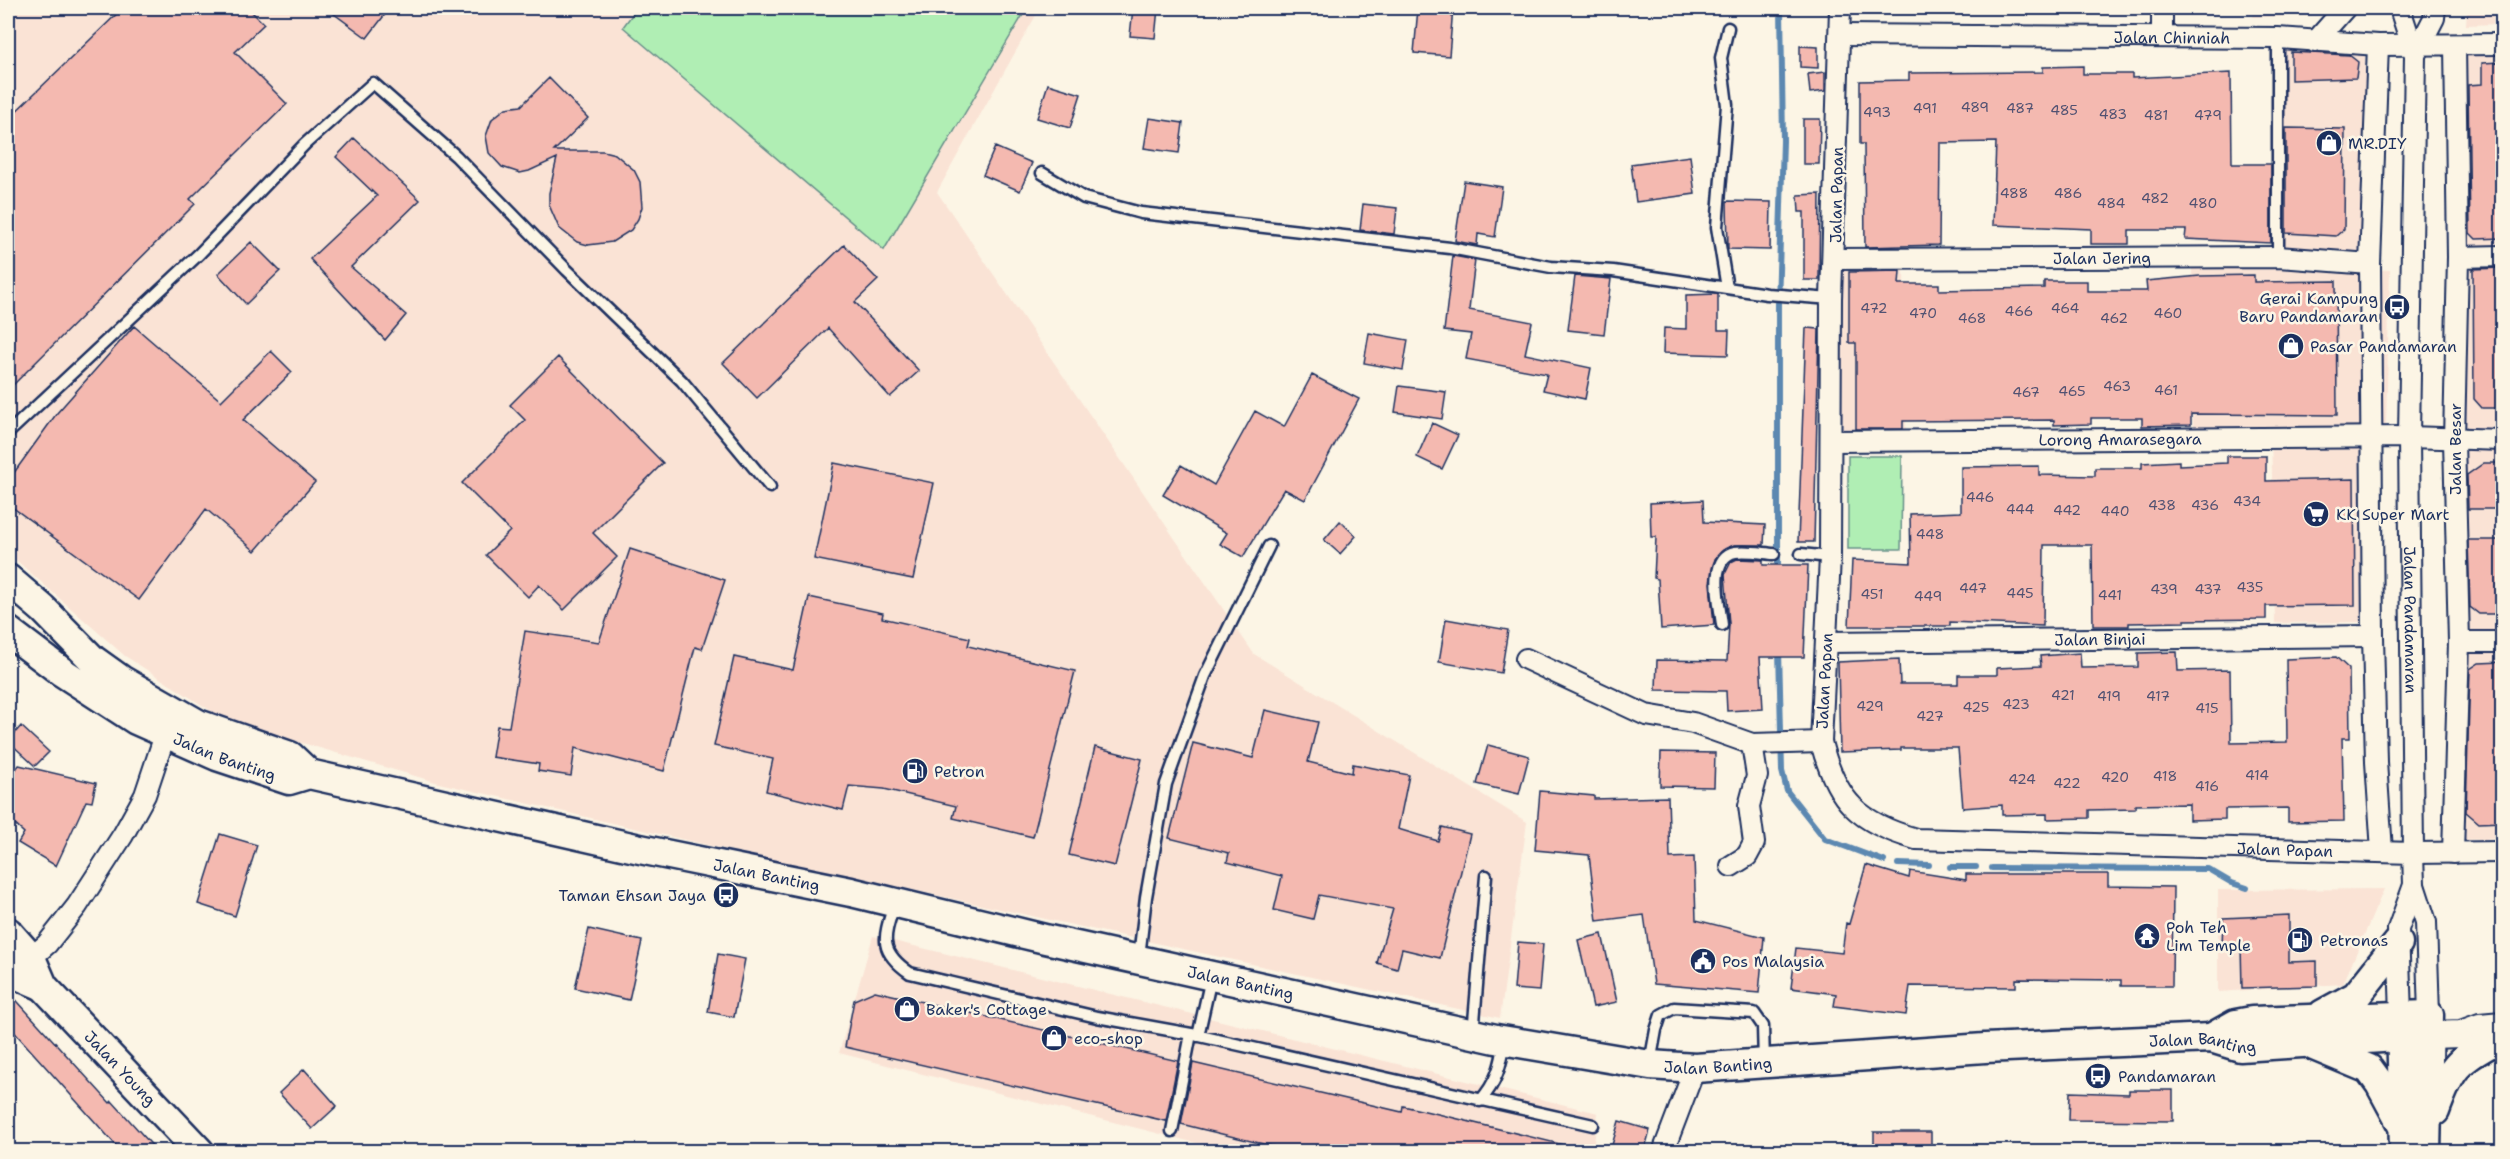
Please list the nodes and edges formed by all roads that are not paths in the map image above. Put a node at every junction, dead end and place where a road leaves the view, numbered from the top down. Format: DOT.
graph roads {
  1 [pos="1840,8"];
  2 [pos="2162,8"];
  3 [pos="2345,8"];
  4 [pos="2403,8"];
  5 [pos="2435,8"];
  6 [pos="1728,28"];
  7 [pos="1840,35"];
  8 [pos="2162,37"];
  9 [pos="2278,38"];
  10 [pos="2315,42"];
  11 [pos="2502,44"];
  12 [pos="2378,45"];
  13 [pos="2454,45"];
  14 [pos="2415,48"];
  15 [pos="1042,173"];
  16 [pos="2278,256"];
  17 [pos="2458,256"];
  18 [pos="2502,256"];
  19 [pos="1834,259"];
  20 [pos="2370,264"];
  21 [pos="1727,288"];
  22 [pos="1831,299"];
  23 [pos="8,433"];
  24 [pos="2409,436"];
  25 [pos="2373,437"];
  26 [pos="2454,440"];
  27 [pos="2502,440"];
  28 [pos="1832,441"];
  29 [pos="770,488"];
  30 [pos="1269,546"];
  31 [pos="1773,554"];
  32 [pos="1801,554"];
  33 [pos="1830,557"];
  34 [pos="8,579"];
  35 [pos="8,603"];
  36 [pos="1722,624"];
  37 [pos="8,631"];
  38 [pos="2373,636"];
  39 [pos="1827,642"];
  40 [pos="2459,642"];
  41 [pos="2502,642"];
  42 [pos="8,653"];
  43 [pos="1526,658"];
  44 [pos="93,660"];
  45 [pos="73,680"];
  46 [pos="166,732"];
  47 [pos="1821,742"];
  48 [pos="1760,744"];
  49 [pos="309,774"];
  50 [pos="2382,851"];
  51 [pos="2502,852"];
  52 [pos="2413,853"];
  53 [pos="2453,853"];
  54 [pos="1731,866"];
  55 [pos="1486,876"];
  56 [pos="2414,885"];
  57 [pos="895,902"];
  58 [pos="2399,930"];
  59 [pos="8,932"];
  60 [pos="1139,959"];
  61 [pos="19,964"];
  62 [pos="1211,976"];
  63 [pos="2401,1025"];
  64 [pos="2430,1025"];
  65 [pos="2495,1029"];
  66 [pos="2313,1031"];
  67 [pos="1473,1034"];
  68 [pos="1195,1035"];
  69 [pos="1505,1040"];
  70 [pos="1764,1064"];
  71 [pos="1650,1065"];
  72 [pos="1695,1068"];
  73 [pos="1480,1101"];
  74 [pos="1593,1125"];
  75 [pos="1172,1131"];
  76 [pos="2415,1140"];
  77 [pos="200,1152"];
  78 [pos="1663,1152"];
  1 -- 7 [label="street, Jalan Papan"];
  2 -- 8 [label="street"];
  3 -- 10 [label="street"];
  4 -- 14 [label="street, Jalan Pandamaran"];
  5 -- 14 [label="street"];
  6 -- 21 [label="lane"];
  7 -- 8 [label="street, Jalan Chinniah"];
  7 -- 19 [label="street, Jalan Papan"];
  8 -- 9 [label="street, Jalan Chinniah"];
  9 -- 10 [label="street, Jalan Chinniah"];
  9 -- 16 [label="lane"];
  10 -- 12 [label="street, Jalan Chinniah"];
  11 -- 13 [label="street, Jalan Chinniah"];
  12 -- 14 [label="street, Jalan Chinniah"];
  12 -- 20 [label="street"];
  13 -- 14 [label="street, Jalan Chinniah"];
  13 -- 17 [label="street, Jalan Besar"];
  14 -- 24 [label="street, Jalan Pandamaran"];
  15 -- 21 [label="lane"];
  16 -- 19 [label="street, Jalan Jering"];
  16 -- 20 [label="street, Jalan Jering"];
  17 -- 18 [label="street"];
  17 -- 26 [label="street, Jalan Besar"];
  19 -- 22 [label="street, Jalan Papan"];
  20 -- 25 [label="street"];
  21 -- 22 [label="lane"];
  22 -- 28 [label="street, Jalan Papan"];
  23 -- 29 [label="lane"];
  24 -- 25 [label="street, Lorong Amarasegara"];
  24 -- 26 [label="street, Lorong Amarasegara"];
  24 -- 52 [label="street, Jalan Pandamaran"];
  25 -- 28 [label="street, Lorong Amarasegara"];
  25 -- 38 [label="street"];
  26 -- 27 [label="street, Lorong Amarasegara"];
  26 -- 40 [label="street, Jalan Besar"];
  28 -- 33 [label="street, Jalan Papan"];
  30 -- 60 [label="lane"];
  31 -- 36 [label="lane"];
  32 -- 33 [label="lane"];
  33 -- 39 [label="street, Jalan Papan"];
  34 -- 44 [label="main road"];
  35 -- 44 [label="main road"];
  37 -- 45 [label="main road"];
  38 -- 39 [label="street, Jalan Binjai"];
  38 -- 50 [label="street"];
  39 -- 47 [label="street, Jalan Papan"];
  40 -- 41 [label="street"];
  40 -- 53 [label="street, Jalan Besar"];
  42 -- 45 [label="main road"];
  43 -- 48 [label="street"];
  44 -- 49 [label="main road"];
  45 -- 46 [label="main road, Jalan Banting"];
  46 -- 49 [label="main road, Jalan Banting"];
  46 -- 61 [label="street"];
  47 -- 48 [label="street"];
  47 -- 50 [label="street, Jalan Papan"];
  48 -- 54 [label="street"];
  49 -- 57 [label="main road, Jalan Banting"];
  50 -- 52 [label="street, Jalan Papan"];
  51 -- 53 [label="street, Jalan Papan"];
  52 -- 53 [label="street, Jalan Papan"];
  52 -- 56 [label="street, Jalan Pandamaran"];
  55 -- 67 [label="lane"];
  56 -- 58 [label="street"];
  56 -- 64 [label="street, Jalan Pandamaran"];
  57 -- 60 [label="main road, Jalan Banting"];
  57 -- 68 [label="lane"];
  58 -- 63 [label="street"];
  58 -- 66 [label="main road"];
  59 -- 61 [label="main road, Jalan Young"];
  60 -- 62 [label="main road, Jalan Banting"];
  61 -- 77 [label="main road, Jalan Young"];
  62 -- 67 [label="main road, Jalan Banting"];
  62 -- 68 [label="lane"];
  63 -- 64 [label="main road, Jalan Banting"];
  63 -- 66 [label="main road, Jalan Banting"];
  63 -- 76 [label="main road"];
  64 -- 65 [label="street"];
  64 -- 76 [label="main road"];
  65 -- 76 [label="main road"];
  66 -- 70 [label="main road, Jalan Banting"];
  66 -- 76 [label="main road"];
  67 -- 69 [label="main road, Jalan Banting"];
  68 -- 73 [label="lane"];
  68 -- 75 [label="lane"];
  69 -- 71 [label="main road, Jalan Banting"];
  69 -- 73 [label="lane"];
  70 -- 71 [label="lane"];
  70 -- 72 [label="main road, Jalan Banting"];
  71 -- 72 [label="main road, Jalan Banting"];
  72 -- 78 [label="street"];
  73 -- 74 [label="lane"];
}
